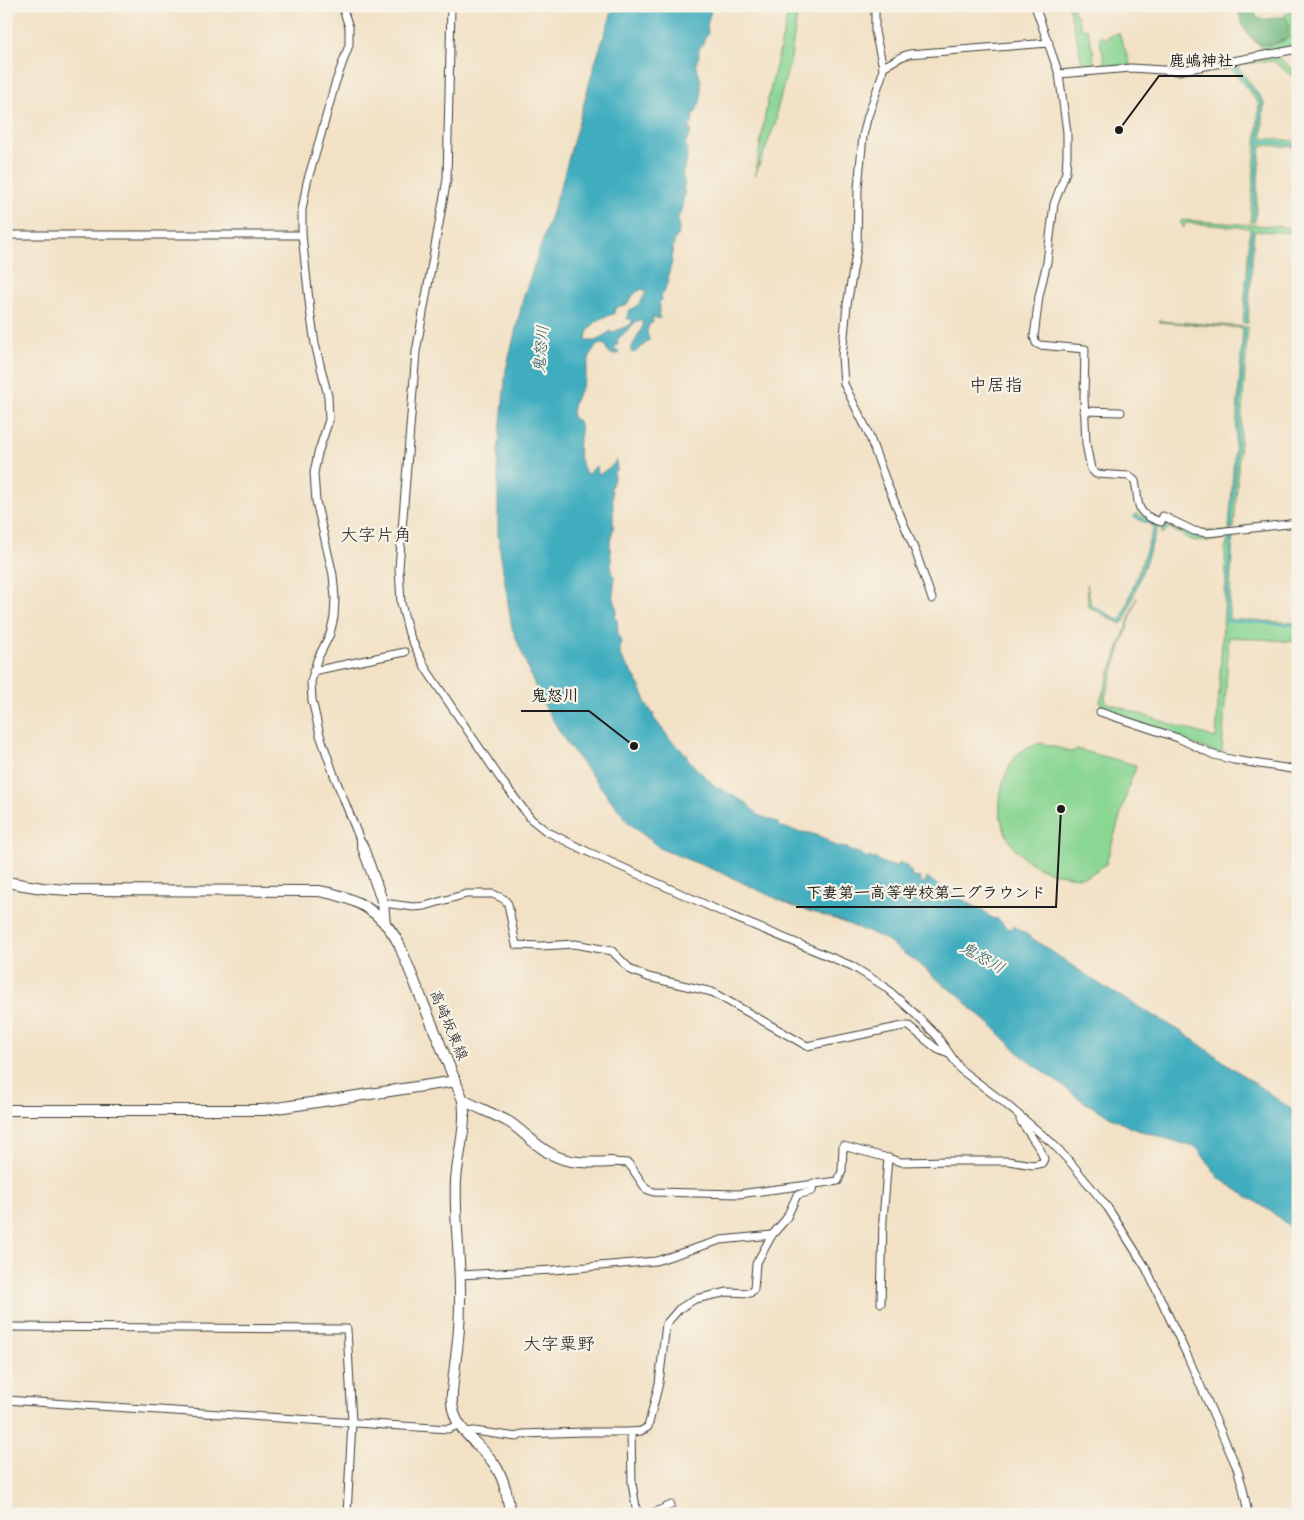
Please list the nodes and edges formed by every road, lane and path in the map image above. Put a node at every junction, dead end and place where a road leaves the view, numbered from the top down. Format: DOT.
graph roads {
  1 [pos="342,6"];
  2 [pos="451,6"];
  3 [pos="875,6"];
  4 [pos="1035,6"];
  5 [pos="1049,43"];
  6 [pos="1298,49"];
  7 [pos="883,67"];
  8 [pos="1059,74"];
  9 [pos="6,235"];
  10 [pos="302,235"];
  11 [pos="1084,411"];
  12 [pos="1121,412"];
  13 [pos="1298,523"];
  14 [pos="932,599"];
  15 [pos="405,652"];
  16 [pos="313,670"];
  17 [pos="1100,712"];
  18 [pos="1298,770"];
  19 [pos="362,844"];
  20 [pos="6,882"];
  21 [pos="383,903"];
  22 [pos="385,924"];
  23 [pos="949,1054"];
  24 [pos="456,1081"];
  25 [pos="463,1100"];
  26 [pos="6,1110"];
  27 [pos="1016,1113"];
  28 [pos="888,1158"];
  29 [pos="612,1162"];
  30 [pos="813,1184"];
  31 [pos="772,1235"];
  32 [pos="460,1275"];
  33 [pos="881,1303"];
  34 [pos="6,1327"];
  35 [pos="6,1400"];
  36 [pos="352,1422"];
  37 [pos="461,1429"];
  38 [pos="631,1432"];
  39 [pos="671,1505"];
  40 [pos="347,1514"];
  41 [pos="510,1514"];
  42 [pos="637,1514"];
  43 [pos="651,1514"];
  44 [pos="1248,1514"];
  1 -- 10 [label="street"];
  2 -- 23 [label="street"];
  3 -- 7 [label="street"];
  4 -- 5 [label="street"];
  5 -- 7 [label="street"];
  5 -- 8 [label="street"];
  6 -- 8 [label="street"];
  7 -- 14 [label="street"];
  8 -- 11 [label="street"];
  9 -- 10 [label="street"];
  10 -- 16 [label="street"];
  11 -- 12 [label="street"];
  11 -- 13 [label="street"];
  15 -- 16 [label="street"];
  16 -- 19 [label="street"];
  17 -- 18 [label="street"];
  19 -- 21 [label="main road"];
  20 -- 22 [label="main road, 高崎坂東線"];
  21 -- 22 [label="main road"];
  21 -- 23 [label="street"];
  22 -- 24 [label="main road, 高崎坂東線"];
  23 -- 27 [label="street"];
  24 -- 25 [label="main road, 高崎坂東線"];
  24 -- 26 [label="main road"];
  25 -- 29 [label="main road"];
  25 -- 32 [label="main road, 高崎坂東線"];
  27 -- 28 [label="street"];
  27 -- 44 [label="street"];
  28 -- 30 [label="street"];
  28 -- 33 [label="street"];
  29 -- 30 [label="street"];
  30 -- 31 [label="street"];
  31 -- 32 [label="street"];
  31 -- 38 [label="street"];
  32 -- 37 [label="main road, 高崎坂東線"];
  34 -- 36 [label="street"];
  35 -- 36 [label="street"];
  36 -- 37 [label="street"];
  36 -- 40 [label="street"];
  37 -- 38 [label="street"];
  37 -- 41 [label="main road"];
  38 -- 42 [label="street"];
  39 -- 43 [label="street"];
}
